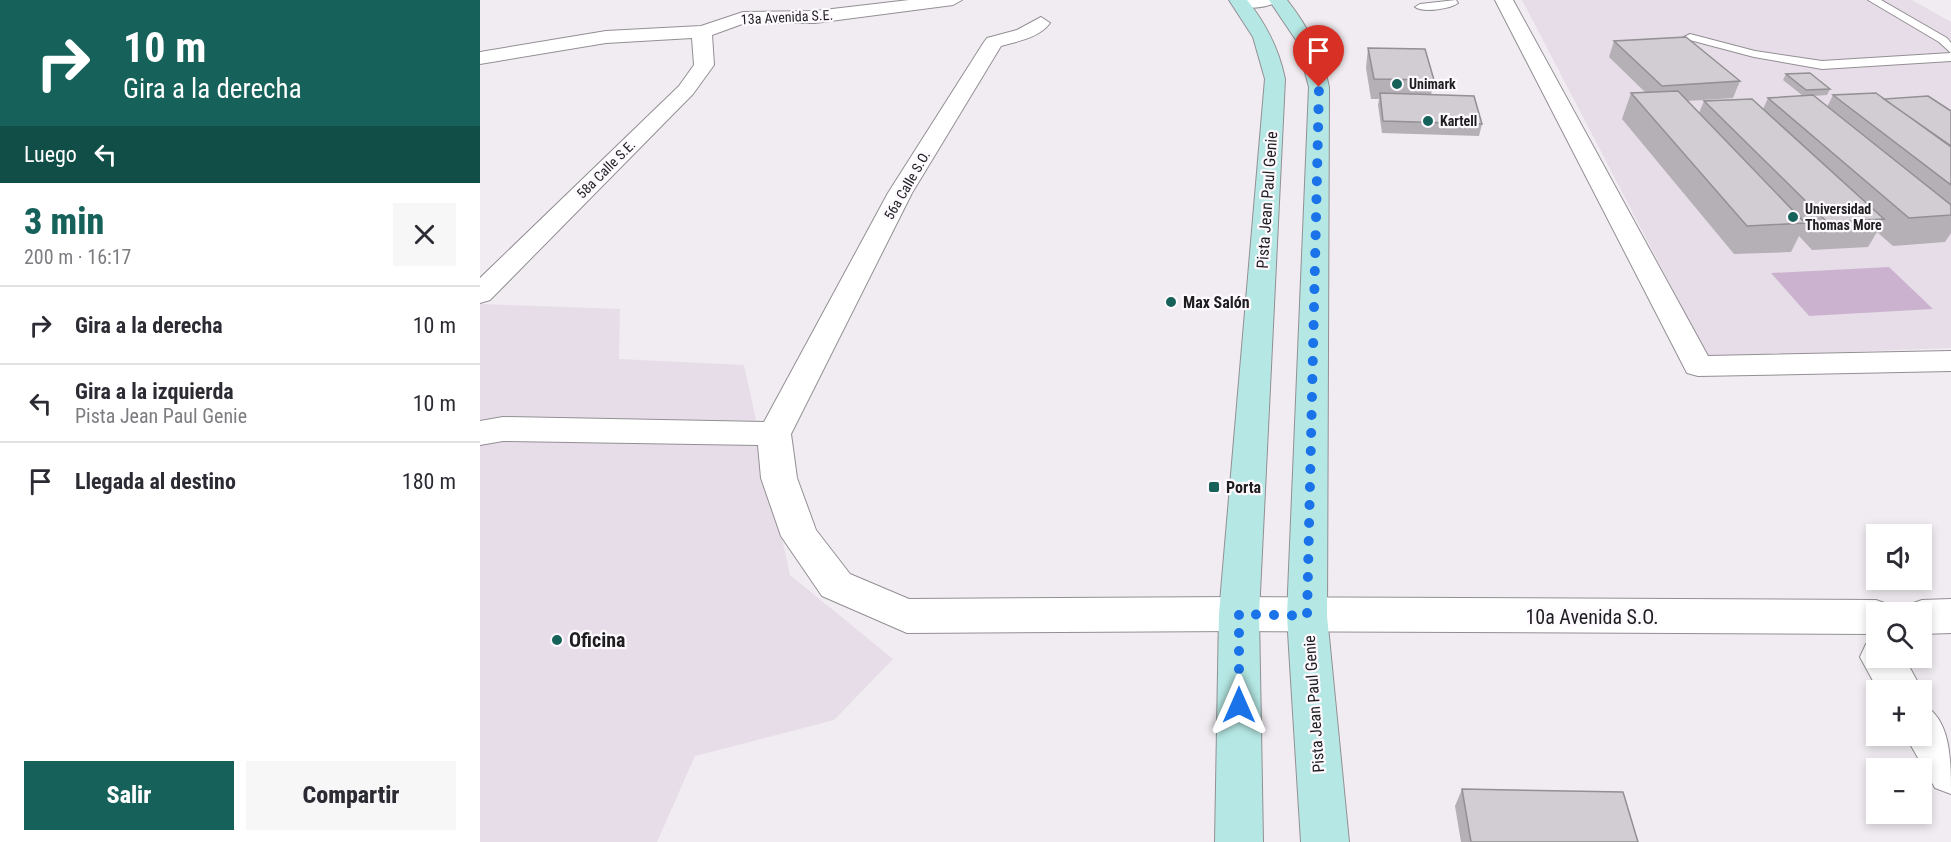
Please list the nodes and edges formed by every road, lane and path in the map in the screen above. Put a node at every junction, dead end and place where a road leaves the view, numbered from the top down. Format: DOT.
graph roads {
  1 [pos="737,0"];
  2 [pos="953,0"];
  3 [pos="1269,0"];
  4 [pos="1278,0"];
  5 [pos="1450,0"];
  6 [pos="1504,0"];
  7 [pos="1873,0"];
  8 [pos="1239,1"];
  9 [pos="1420,7"];
  10 [pos="1041,22"];
  11 [pos="703,32"];
  12 [pos="1690,37"];
  13 [pos="1951,50"];
  14 [pos="1951,57"];
  15 [pos="480,58"];
  16 [pos="480,294"];
  17 [pos="1951,361"];
  18 [pos="480,433"];
  19 [pos="774,434"];
  20 [pos="1239,614"];
  21 [pos="1307,616"];
  22 [pos="1951,616"];
  23 [pos="1932,617"];
  24 [pos="1866,628"];
  25 [pos="1932,741"];
  26 [pos="1951,772"];
  27 [pos="1239,842"];
  28 [pos="1325,842"];
  1 -- 11 [label="street"];
  2 -- 11 [label="street, 13a Avenida S.E."];
  3 -- 8 [label="street"];
  4 -- 21 [label="main road, Pista Jean Paul Genie"];
  5 -- 9 [label="lane"];
  6 -- 17 [label="street"];
  7 -- 13 [label="lane"];
  8 -- 20 [label="main road, Pista Jean Paul Genie"];
  10 -- 19 [label="street, 56a Calle S.O."];
  11 -- 15 [label="street, 13a Avenida S.E."];
  11 -- 16 [label="street, 58a Calle S.E."];
  12 -- 14 [label="lane"];
  18 -- 19 [label="street"];
  19 -- 20 [label="street, 10a Avenida S.O."];
  20 -- 21 [label="street, 10a Avenida S.O."];
  20 -- 27 [label="main road, Pista Jean Paul Genie"];
  21 -- 24 [label="street, 10a Avenida S.O."];
  21 -- 28 [label="main road, Pista Jean Paul Genie"];
  22 -- 23 [label="street"];
  25 -- 26 [label="street"];
}
